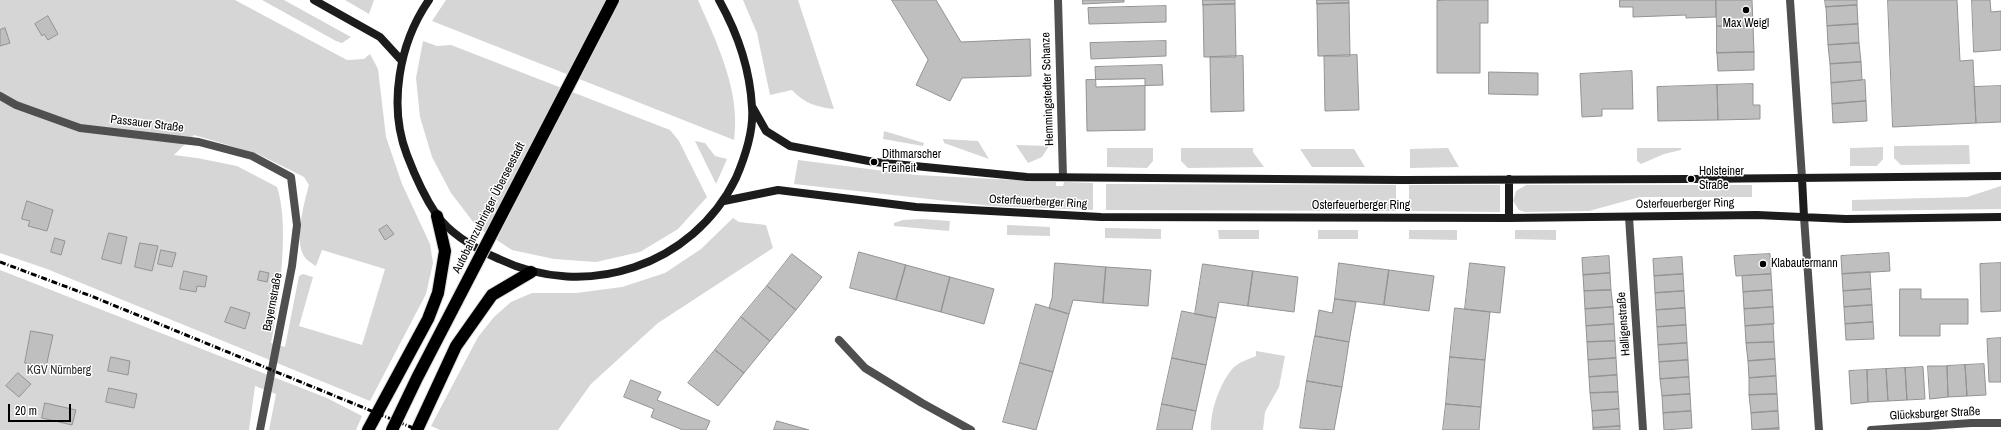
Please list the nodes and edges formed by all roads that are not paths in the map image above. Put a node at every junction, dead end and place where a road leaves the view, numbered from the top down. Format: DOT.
graph roads {
  1 [pos="314,0"];
  2 [pos="429,0"];
  3 [pos="614,0"];
  4 [pos="720,0"];
  5 [pos="1058,0"];
  6 [pos="1790,0"];
  7 [pos="402,61"];
  8 [pos="0,96"];
  9 [pos="753,108"];
  10 [pos="2001,176"];
  11 [pos="291,177"];
  12 [pos="1063,177"];
  13 [pos="1802,178"];
  14 [pos="1509,179"];
  15 [pos="724,201"];
  16 [pos="437,216"];
  17 [pos="1629,217"];
  18 [pos="1804,217"];
  19 [pos="2001,217"];
  20 [pos="1509,218"];
  21 [pos="531,272"];
  22 [pos="840,340"];
  23 [pos="2001,423"];
  24 [pos="260,430"];
  25 [pos="368,430"];
  26 [pos="392,430"];
  27 [pos="417,430"];
  28 [pos="971,430"];
  29 [pos="1643,430"];
  30 [pos="1819,430"];
  31 [pos="1871,430"];
  1 -- 7 [label="main road"];
  2 -- 7 [label="main road"];
  3 -- 26 [label="highway, Autobahnzubringer Überseestadt, bridge"];
  4 -- 9 [label="main road"];
  5 -- 12 [label="street, Hemmingstedter Schanze"];
  6 -- 13 [label="street"];
  7 -- 16 [label="main road"];
  8 -- 11 [label="street, Passauer Straße"];
  9 -- 12 [label="main road, Osterfeuerberger Ring"];
  9 -- 15 [label="main road"];
  10 -- 13 [label="main road, Osterfeuerberger Ring"];
  11 -- 24 [label="street, Bayernstraße"];
  12 -- 14 [label="main road, Osterfeuerberger Ring"];
  13 -- 14 [label="main road, Osterfeuerberger Ring"];
  13 -- 18 [label="main road"];
  14 -- 20 [label="main road"];
  15 -- 20 [label="main road, Osterfeuerberger Ring"];
  15 -- 21 [label="main road"];
  16 -- 21 [label="main road"];
  16 -- 25 [label="highway"];
  17 -- 18 [label="main road, Osterfeuerberger Ring"];
  17 -- 20 [label="main road, Osterfeuerberger Ring"];
  17 -- 29 [label="street, Halligenstraße"];
  18 -- 19 [label="main road, Osterfeuerberger Ring"];
  18 -- 30 [label="street"];
  21 -- 27 [label="highway"];
  22 -- 28 [label="street"];
  23 -- 31 [label="street, Glücksburger Straße"];
}
